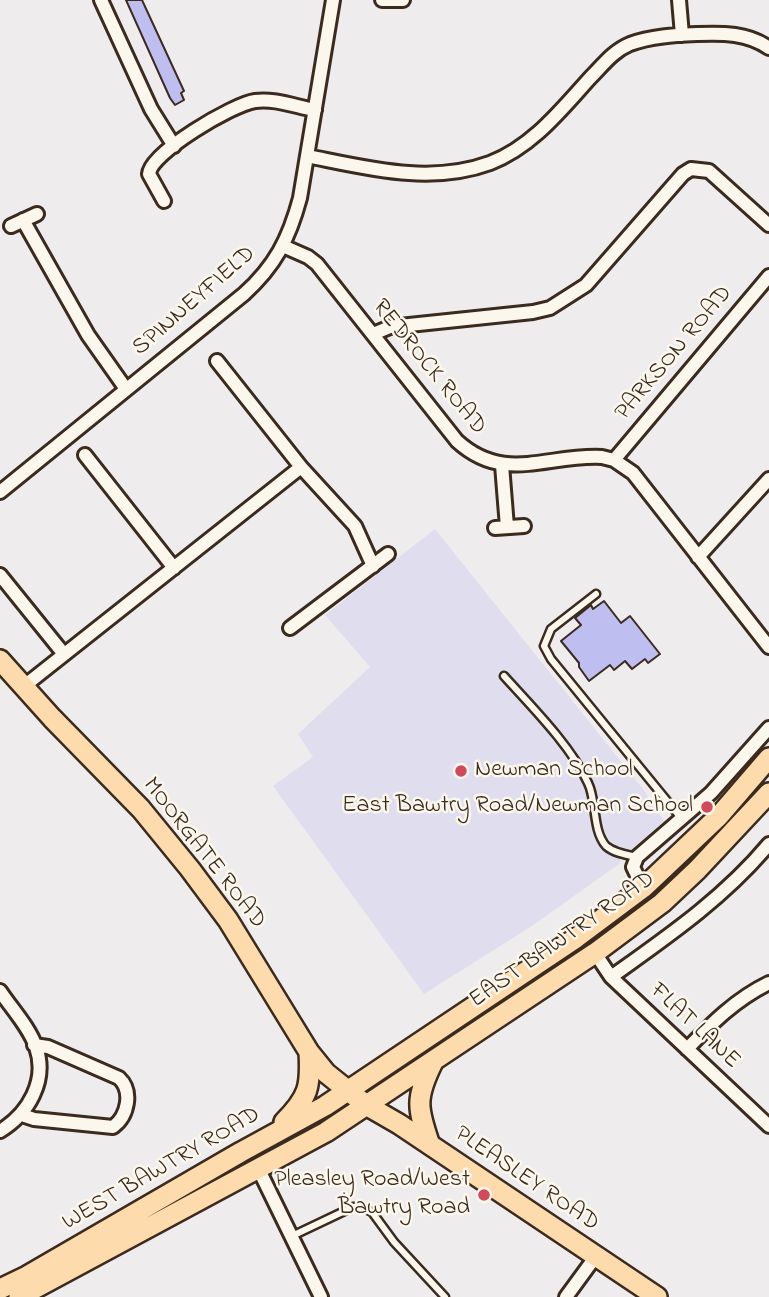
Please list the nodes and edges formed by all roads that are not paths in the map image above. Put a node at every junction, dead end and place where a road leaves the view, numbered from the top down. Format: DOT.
graph roads {
  1 [pos="101,0"];
  2 [pos="333,0"];
  3 [pos="383,0"];
  4 [pos="403,0"];
  5 [pos="679,0"];
  6 [pos="682,35"];
  7 [pos="769,48"];
  8 [pos="315,110"];
  9 [pos="174,146"];
  10 [pos="307,156"];
  11 [pos="164,201"];
  12 [pos="37,214"];
  13 [pos="23,220"];
  14 [pos="769,225"];
  15 [pos="10,226"];
  16 [pos="283,246"];
  17 [pos="769,276"];
  18 [pos="373,334"];
  19 [pos="217,360"];
  20 [pos="126,389"];
  21 [pos="85,455"];
  22 [pos="614,460"];
  23 [pos="502,465"];
  24 [pos="302,467"];
  25 [pos="769,479"];
  26 [pos="0,492"];
  27 [pos="524,526"];
  28 [pos="388,554"];
  29 [pos="698,557"];
  30 [pos="373,566"];
  31 [pos="174,568"];
  32 [pos="0,575"];
  33 [pos="596,594"];
  34 [pos="290,628"];
  35 [pos="769,648"];
  36 [pos="63,653"];
  37 [pos="0,660"];
  38 [pos="504,676"];
  39 [pos="23,687"];
  40 [pos="769,729"];
  41 [pos="769,758"];
  42 [pos="769,793"];
  43 [pos="681,818"];
  44 [pos="769,844"];
  45 [pos="637,857"];
  46 [pos="643,888"];
  47 [pos="595,953"];
  48 [pos="611,977"];
  49 [pos="769,983"];
  50 [pos="0,991"];
  51 [pos="34,1045"];
  52 [pos="687,1049"];
  53 [pos="309,1052"];
  54 [pos="433,1061"];
  55 [pos="349,1091"];
  56 [pos="366,1105"];
  57 [pos="22,1115"];
  58 [pos="769,1126"];
  59 [pos="0,1131"];
  60 [pos="271,1135"];
  61 [pos="430,1145"];
  62 [pos="258,1168"];
  63 [pos="292,1236"];
  64 [pos="596,1256"];
  65 [pos="0,1289"];
  66 [pos="19,1297"];
  67 [pos="321,1297"];
  68 [pos="444,1297"];
  69 [pos="566,1297"];
  70 [pos="657,1297"];
  1 -- 9 [label="street"];
  2 -- 8 [label="street, SPINNEYFIELD"];
  3 -- 4 [label="street"];
  5 -- 6 [label="street"];
  6 -- 7 [label="street"];
  6 -- 10 [label="street"];
  8 -- 9 [label="street"];
  8 -- 10 [label="street, SPINNEYFIELD"];
  9 -- 11 [label="street"];
  10 -- 16 [label="street, SPINNEYFIELD"];
  12 -- 13 [label="street"];
  13 -- 15 [label="street"];
  13 -- 20 [label="street"];
  14 -- 18 [label="street"];
  16 -- 18 [label="street, REDROCK ROAD"];
  16 -- 20 [label="street, SPINNEYFIELD"];
  17 -- 22 [label="street, PARKSON ROAD"];
  18 -- 23 [label="street, REDROCK ROAD"];
  19 -- 24 [label="street"];
  20 -- 26 [label="street, SPINNEYFIELD"];
  21 -- 31 [label="street"];
  22 -- 23 [label="street, REDROCK ROAD"];
  22 -- 29 [label="street"];
  23 -- 27 [label="street"];
  24 -- 30 [label="street"];
  24 -- 31 [label="street"];
  25 -- 29 [label="street"];
  28 -- 30 [label="street"];
  29 -- 35 [label="street"];
  30 -- 34 [label="street"];
  31 -- 36 [label="street"];
  32 -- 36 [label="street"];
  33 -- 43 [label="lane"];
  36 -- 39 [label="street"];
  37 -- 39 [label="main road, MOORGATE ROAD"];
  38 -- 45 [label="lane"];
  39 -- 53 [label="main road, MOORGATE ROAD"];
  40 -- 43 [label="street, EAST BAWTRY ROAD"];
  41 -- 46 [label="main road, EAST BAWTRY ROAD"];
  42 -- 47 [label="main road, EAST BAWTRY ROAD"];
  43 -- 45 [label="street, EAST BAWTRY ROAD"];
  44 -- 48 [label="street"];
  45 -- 46 [label="street, EAST BAWTRY ROAD"];
  46 -- 55 [label="main road, EAST BAWTRY ROAD"];
  47 -- 48 [label="street, FLAT LANE"];
  47 -- 54 [label="main road, EAST BAWTRY ROAD"];
  48 -- 52 [label="street, FLAT LANE"];
  49 -- 52 [label="street"];
  50 -- 51 [label="street"];
  51 -- 57 [label="street"];
  51 -- 57 [label="street"];
  52 -- 58 [label="street, FLAT LANE"];
  53 -- 55 [label="main road, MOORGATE ROAD"];
  53 -- 60 [label="main road"];
  54 -- 56 [label="main road, EAST BAWTRY ROAD"];
  54 -- 61 [label="main road"];
  55 -- 56 [label="main road, PLEASLEY ROAD"];
  55 -- 60 [label="main road, WEST BAWTRY ROAD"];
  56 -- 61 [label="main road, PLEASLEY ROAD"];
  56 -- 62 [label="main road, WEST BAWTRY ROAD"];
  57 -- 59 [label="street"];
  60 -- 65 [label="main road, WEST BAWTRY ROAD"];
  61 -- 64 [label="main road, PLEASLEY ROAD"];
  62 -- 63 [label="street"];
  62 -- 66 [label="main road, WEST BAWTRY ROAD"];
  63 -- 67 [label="street"];
  63 -- 68 [label="lane"];
  64 -- 69 [label="street"];
  64 -- 70 [label="main road, PLEASLEY ROAD"];
}
